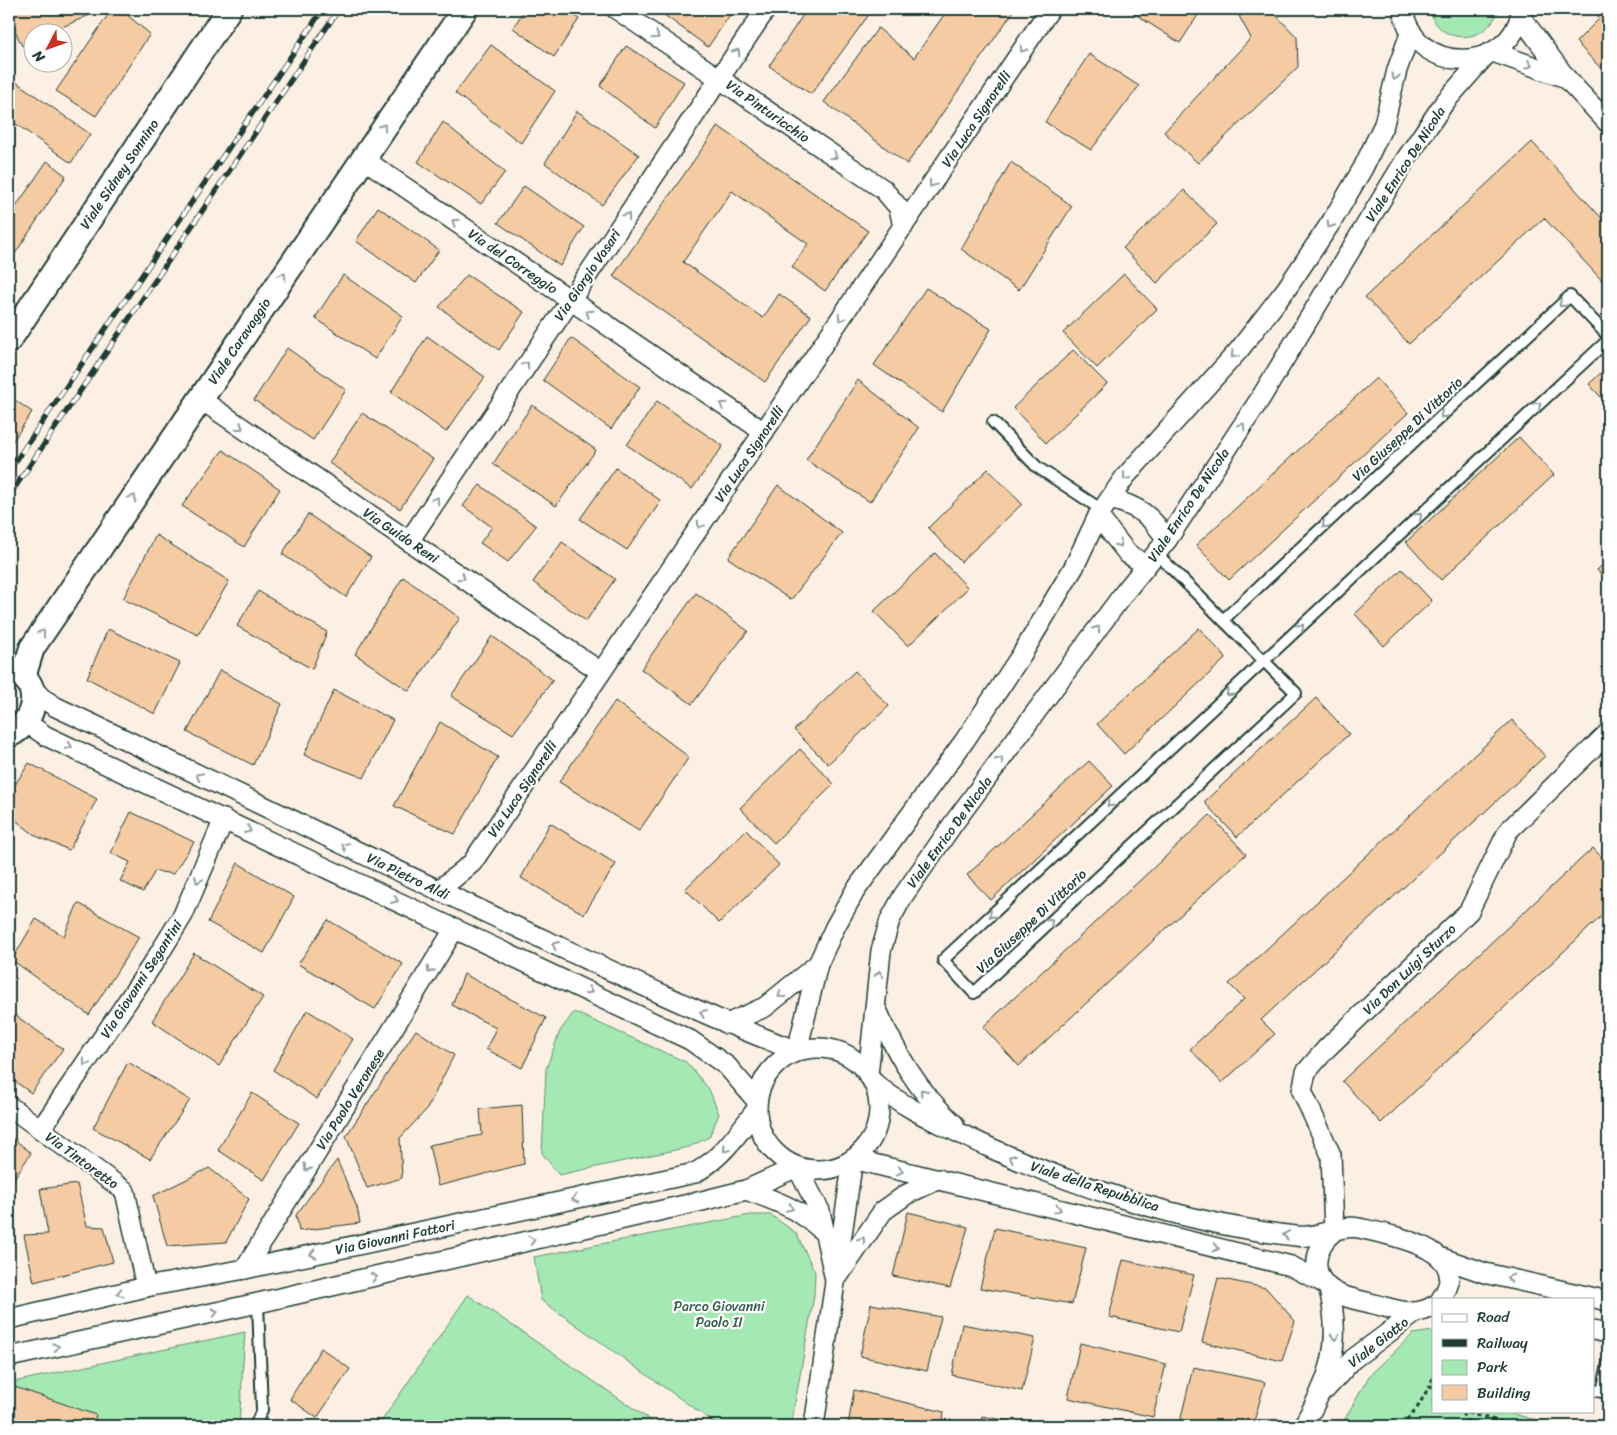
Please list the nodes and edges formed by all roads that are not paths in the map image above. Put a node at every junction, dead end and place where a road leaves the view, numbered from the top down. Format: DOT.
graph roads {
  1 [pos="229,9"];
  2 [pos="465,9"];
  3 [pos="616,9"];
  4 [pos="766,9"];
  5 [pos="1050,9"];
  6 [pos="1403,9"];
  7 [pos="1521,12"];
  8 [pos="1411,31"];
  9 [pos="1490,54"];
  10 [pos="720,78"];
  11 [pos="1566,78"];
  12 [pos="1608,124"];
  13 [pos="362,158"];
  14 [pos="903,227"];
  15 [pos="570,300"];
  16 [pos="1608,338"];
  17 [pos="9,340"];
  18 [pos="200,399"];
  19 [pos="993,422"];
  20 [pos="764,432"];
  21 [pos="1103,508"];
  22 [pos="408,541"];
  23 [pos="1156,553"];
  24 [pos="1223,620"];
  25 [pos="1265,660"];
  26 [pos="601,672"];
  27 [pos="20,677"];
  28 [pos="18,729"];
  29 [pos="1608,733"];
  30 [pos="224,819"];
  31 [pos="438,891"];
  32 [pos="455,928"];
  33 [pos="818,964"];
  34 [pos="876,1009"];
  35 [pos="728,1024"];
  36 [pos="797,1051"];
  37 [pos="871,1078"];
  38 [pos="756,1105"];
  39 [pos="9,1106"];
  40 [pos="41,1130"];
  41 [pos="970,1138"];
  42 [pos="853,1159"];
  43 [pos="798,1166"];
  44 [pos="939,1179"];
  45 [pos="746,1190"];
  46 [pos="1334,1232"];
  47 [pos="827,1236"];
  48 [pos="1442,1258"];
  49 [pos="245,1269"];
  50 [pos="836,1280"];
  51 [pos="1326,1285"];
  52 [pos="146,1287"];
  53 [pos="1442,1298"];
  54 [pos="1608,1301"];
  55 [pos="258,1303"];
  56 [pos="1432,1306"];
  57 [pos="1415,1313"];
  58 [pos="9,1319"];
  59 [pos="1594,1330"];
  60 [pos="1608,1333"];
  61 [pos="9,1357"];
  62 [pos="1608,1364"];
  63 [pos="1594,1390"];
  64 [pos="1321,1393"];
  65 [pos="255,1426"];
  66 [pos="814,1426"];
  67 [pos="1302,1426"];
  1 -- 17 [label="street, Viale Sidney Sonnino"];
  13 -- 2 [label="street, Viale Caravaggio, one-way"];
  3 -- 10 [label="street, Via Pinturicchio, one-way"];
  10 -- 4 [label="street, Via Giorgio Vasari, one-way"];
  5 -- 14 [label="street, Via Luca Signorelli, one-way"];
  6 -- 8 [label="street"];
  7 -- 9 [label="street, Viale Enrico De Nicola"];
  7 -- 11 [label="street"];
  8 -- 9 [label="street"];
  8 -- 21 [label="street, one-way"];
  9 -- 11 [label="street, one-way"];
  23 -- 9 [label="street, Viale Enrico De Nicola, one-way"];
  10 -- 14 [label="street, Via Pinturicchio, one-way"];
  15 -- 10 [label="street, Via Giorgio Vasari, one-way"];
  11 -- 12 [label="street"];
  15 -- 13 [label="street, Via del Correggio, one-way"];
  18 -- 13 [label="street, Viale Caravaggio, one-way"];
  14 -- 20 [label="street, Via Luca Signorelli, one-way"];
  20 -- 15 [label="street, Via del Correggio, one-way"];
  22 -- 15 [label="street, Via Giorgio Vasari, one-way"];
  16 -- 24 [label="lane, Via Giuseppe Di Vittorio, one-way"];
  25 -- 16 [label="lane, Via Giuseppe Di Vittorio, one-way"];
  18 -- 22 [label="street, Via Guido Reni, one-way"];
  27 -- 18 [label="street, Viale Caravaggio, one-way"];
  19 -- 21 [label="lane"];
  20 -- 26 [label="street, Via Luca Signorelli, one-way"];
  21 -- 23 [label="street, one-way"];
  21 -- 23 [label="street"];
  21 -- 33 [label="street"];
  22 -- 26 [label="street, Via Guido Reni, one-way"];
  23 -- 24 [label="lane, Via Giuseppe Di Vittorio"];
  34 -- 23 [label="street, Viale Enrico De Nicola, one-way"];
  24 -- 25 [label="lane, Via Giuseppe Di Vittorio"];
  25 -- 25 [label="lane, Via Giuseppe Di Vittorio, one-way"];
  26 -- 31 [label="street, Via Luca Signorelli"];
  27 -- 28 [label="street, Viale Caravaggio"];
  31 -- 27 [label="street, Via Pietro Aldi, one-way"];
  28 -- 30 [label="street, Via Pietro Aldi, one-way"];
  29 -- 46 [label="street, Via Don Luigi Sturzo"];
  30 -- 32 [label="street, Via Pietro Aldi, one-way"];
  30 -- 40 [label="street, Via Giovanni Segantini, one-way"];
  35 -- 31 [label="street, Via Pietro Aldi, one-way"];
  32 -- 38 [label="street, Via Pietro Aldi, one-way"];
  32 -- 49 [label="street, Via Paolo Veronese, one-way"];
  33 -- 35 [label="street, one-way"];
  33 -- 36 [label="street"];
  34 -- 37 [label="street, Viale Enrico De Nicola"];
  41 -- 34 [label="street, Viale Enrico De Nicola, one-way"];
  35 -- 36 [label="street, Via Pietro Aldi"];
  36 -- 37 [label="street, Viale della Repubblica"];
  36 -- 38 [label="street, Viale della Repubblica"];
  37 -- 41 [label="street, Viale della Repubblica"];
  37 -- 42 [label="street"];
  38 -- 43 [label="street"];
  38 -- 49 [label="street, Via Giovanni Fattori, one-way"];
  39 -- 40 [label="street, Via Tintoretto"];
  40 -- 52 [label="street, Via Tintoretto"];
  46 -- 41 [label="street, Viale della Repubblica, one-way"];
  42 -- 43 [label="street"];
  42 -- 44 [label="street, Viale della Repubblica, one-way"];
  42 -- 50 [label="street"];
  43 -- 45 [label="street"];
  43 -- 47 [label="street"];
  50 -- 44 [label="street, one-way"];
  44 -- 51 [label="street, Viale della Repubblica, one-way"];
  45 -- 47 [label="street, one-way"];
  55 -- 45 [label="street, one-way"];
  46 -- 48 [label="street, Viale della Repubblica"];
  46 -- 51 [label="street"];
  47 -- 50 [label="street"];
  48 -- 53 [label="street"];
  54 -- 48 [label="street, Viale della Repubblica, one-way"];
  49 -- 52 [label="street, Via Giovanni Fattori"];
  50 -- 66 [label="street"];
  51 -- 57 [label="street, Viale della Repubblica"];
  51 -- 64 [label="street, Viale Giotto, one-way"];
  52 -- 58 [label="street, Via Giovanni Fattori, one-way"];
  61 -- 55 [label="street, one-way"];
  55 -- 65 [label="lane"];
  56 -- 57 [label="street"];
  57 -- 64 [label="street, Viale Giotto"];
  59 -- 60 [label="street"];
  62 -- 63 [label="lane"];
  64 -- 67 [label="street, Viale Giotto"];
}
